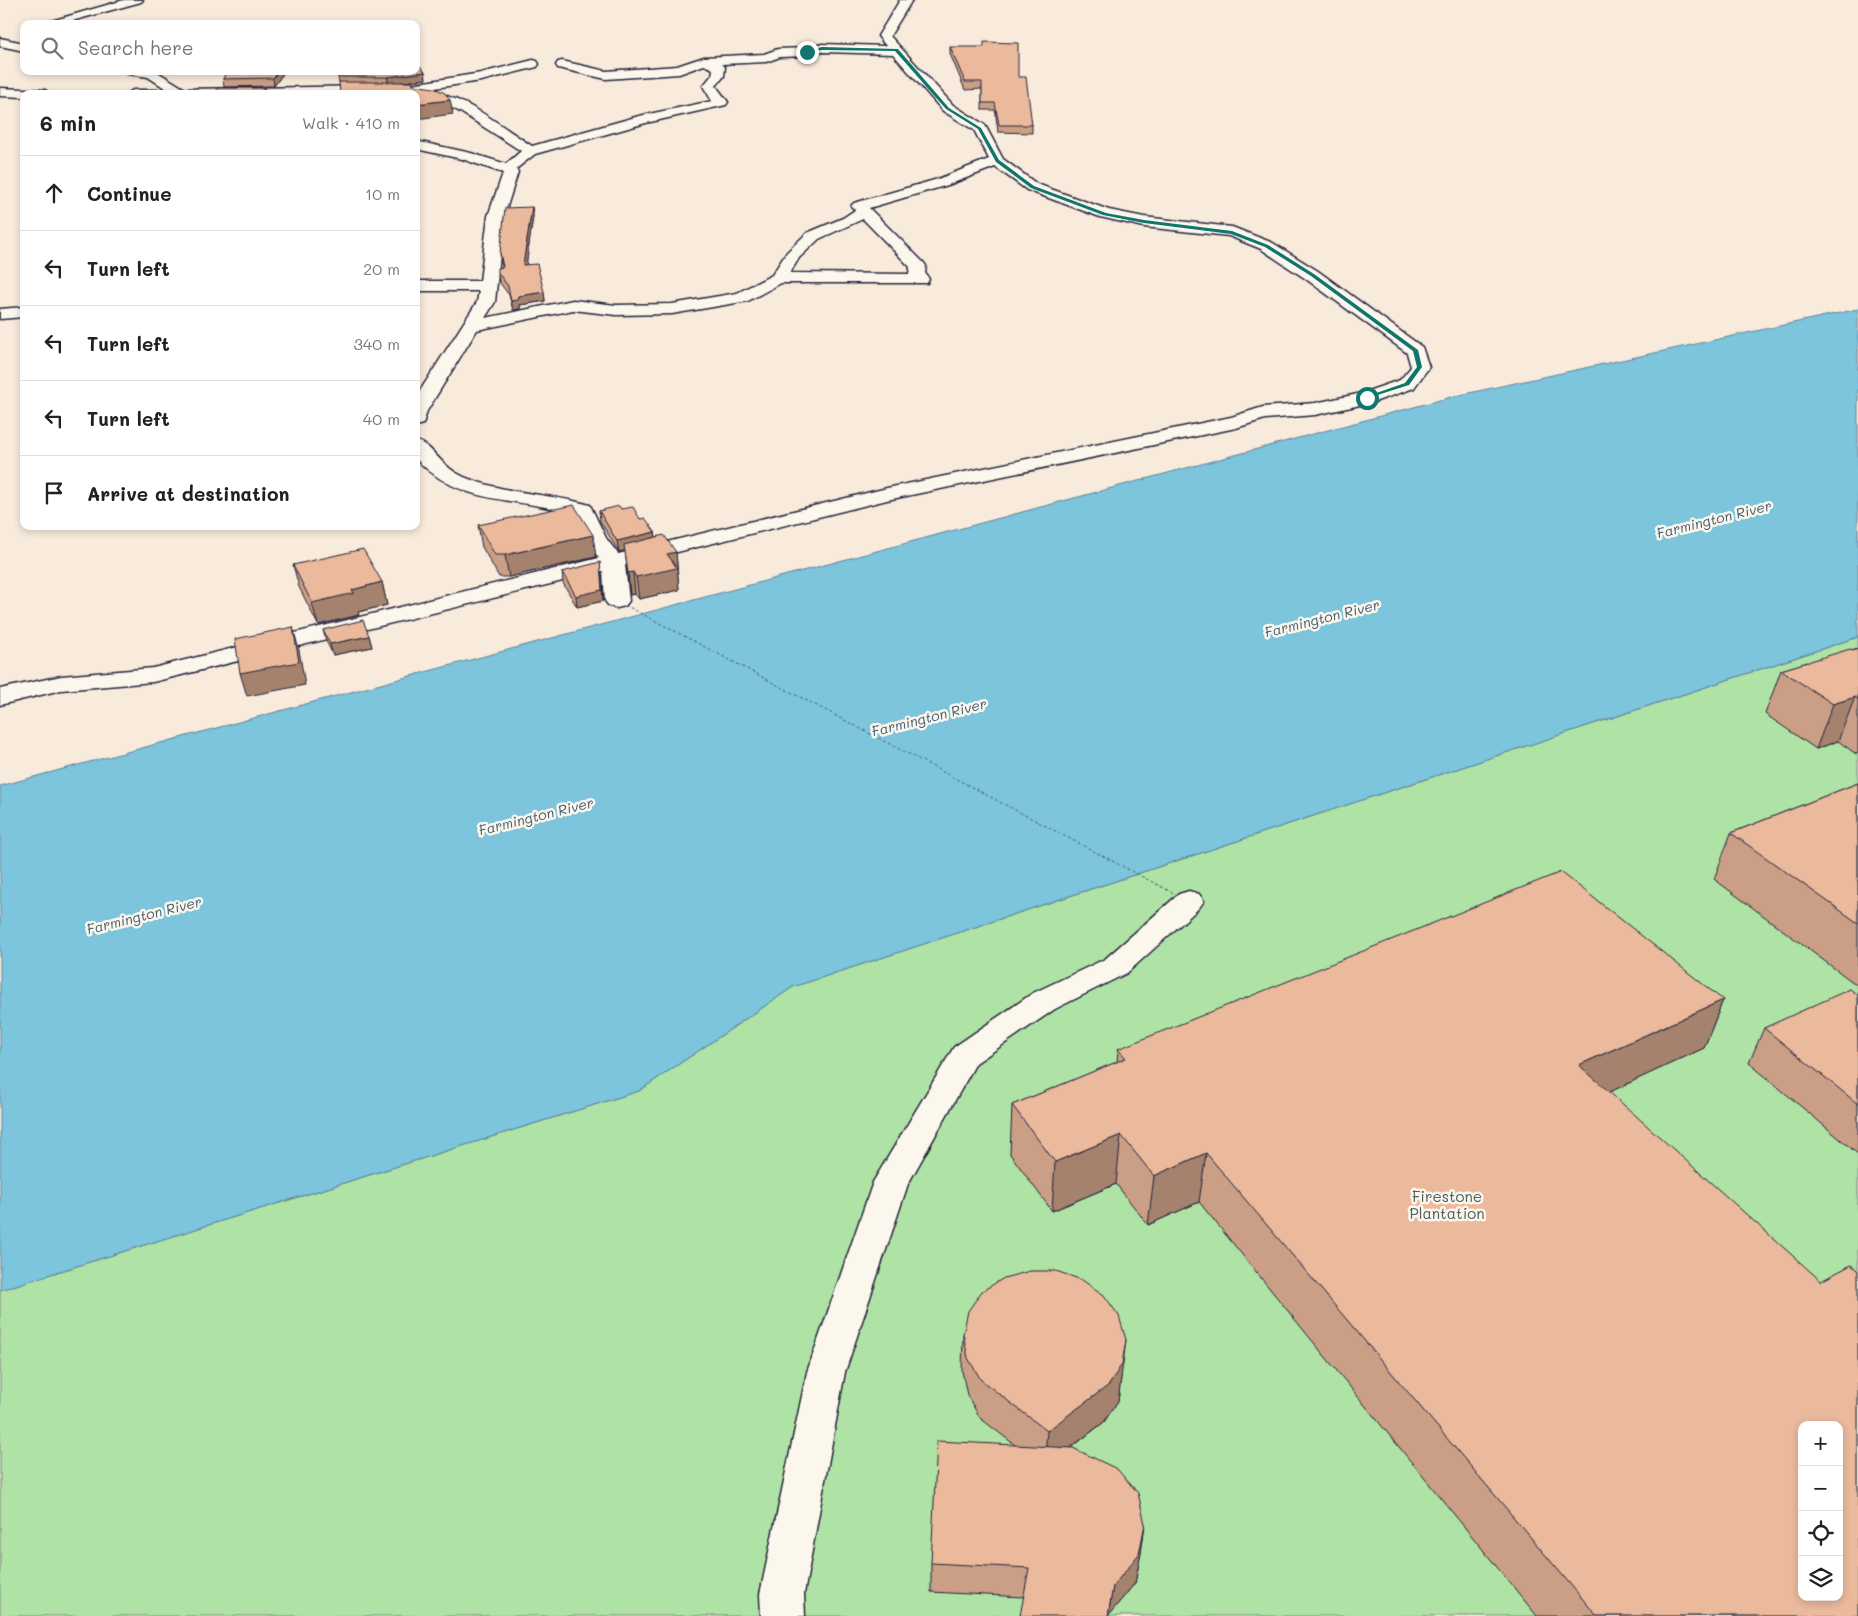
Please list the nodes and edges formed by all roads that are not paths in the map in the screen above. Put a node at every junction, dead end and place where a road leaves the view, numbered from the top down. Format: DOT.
graph roads {
  1 [pos="137,0"];
  2 [pos="906,0"];
  3 [pos="61,20"];
  4 [pos="0,42"];
  5 [pos="20,46"];
  6 [pos="896,50"];
  7 [pos="704,61"];
  8 [pos="533,64"];
  9 [pos="562,65"];
  10 [pos="154,75"];
  11 [pos="227,89"];
  12 [pos="177,90"];
  13 [pos="397,90"];
  14 [pos="0,92"];
  15 [pos="20,93"];
  16 [pos="420,93"];
  17 [pos="420,146"];
  18 [pos="530,152"];
  19 [pos="997,161"];
  20 [pos="508,169"];
  21 [pos="864,211"];
  22 [pos="778,278"];
  23 [pos="420,286"];
  24 [pos="488,286"];
  25 [pos="20,312"];
  26 [pos="0,314"];
  27 [pos="470,326"];
  28 [pos="420,406"];
  29 [pos="420,451"];
  30 [pos="613,562"];
  31 [pos="617,601"];
  32 [pos="0,697"];
  33 [pos="1189,901"];
  34 [pos="783,1616"];
  1 -- 3 [label="street"];
  2 -- 6 [label="street"];
  4 -- 5 [label="street"];
  6 -- 7 [label="street"];
  6 -- 19 [label="street"];
  7 -- 9 [label="street"];
  7 -- 18 [label="street"];
  8 -- 13 [label="street"];
  10 -- 12 [label="street"];
  11 -- 13 [label="street"];
  14 -- 15 [label="street"];
  16 -- 18 [label="street"];
  17 -- 20 [label="street"];
  18 -- 20 [label="street"];
  19 -- 21 [label="street"];
  19 -- 30 [label="street"];
  20 -- 24 [label="street"];
  21 -- 22 [label="street"];
  21 -- 22 [label="street"];
  22 -- 27 [label="street"];
  23 -- 24 [label="street"];
  24 -- 27 [label="street"];
  25 -- 26 [label="street"];
  27 -- 28 [label="street"];
  29 -- 30 [label="street"];
  30 -- 31 [label="street"];
  30 -- 32 [label="street"];
  33 -- 34 [label="street"];
}
